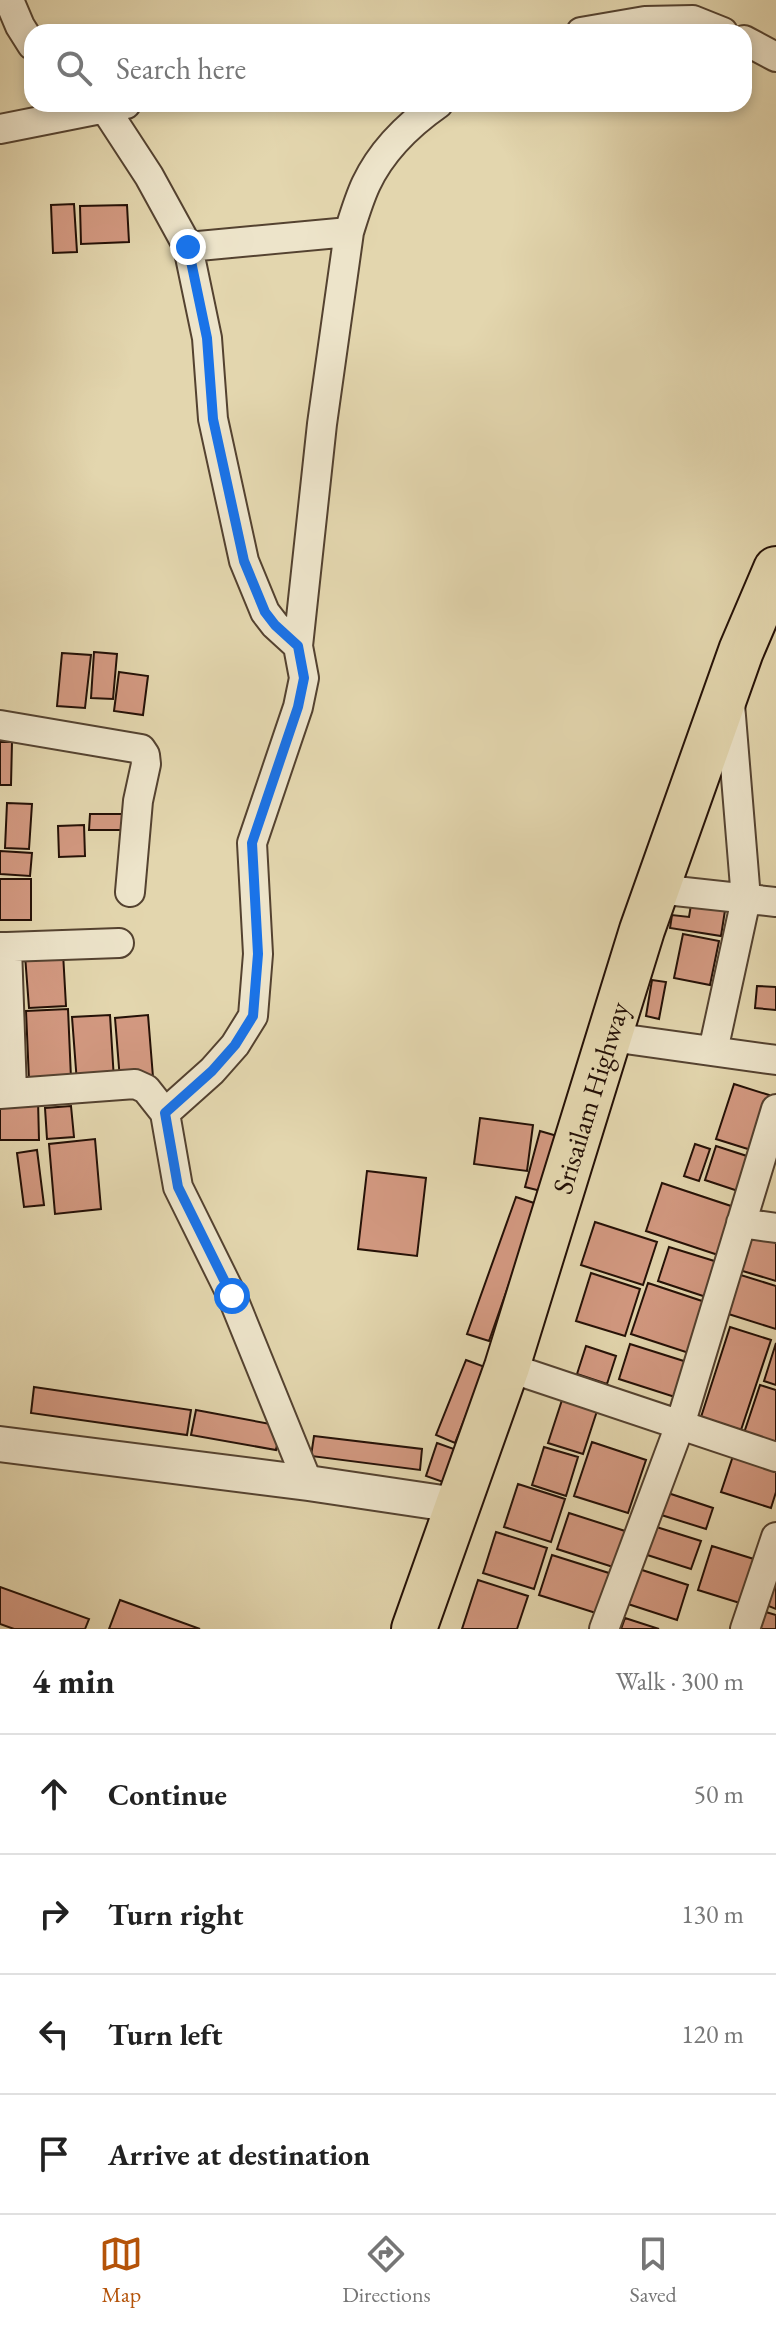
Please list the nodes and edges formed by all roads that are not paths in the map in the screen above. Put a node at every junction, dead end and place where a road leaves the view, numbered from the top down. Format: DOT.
graph roads {
  1 [pos="9,0"];
  2 [pos="628,24"];
  3 [pos="703,24"];
  4 [pos="24,32"];
  5 [pos="752,44"];
  6 [pos="776,57"];
  7 [pos="78,112"];
  8 [pos="114,112"];
  9 [pos="427,112"];
  10 [pos="0,129"];
  11 [pos="349,232"];
  12 [pos="188,247"];
  13 [pos="776,569"];
  14 [pos="298,646"];
  15 [pos="728,687"];
  16 [pos="0,725"];
  17 [pos="657,889"];
  18 [pos="130,892"];
  19 [pos="746,899"];
  20 [pos="776,902"];
  21 [pos="119,943"];
  22 [pos="3,947"];
  23 [pos="611,1037"];
  24 [pos="713,1051"];
  25 [pos="776,1060"];
  26 [pos="6,1093"];
  27 [pos="776,1109"];
  28 [pos="165,1113"];
  29 [pos="741,1223"];
  30 [pos="776,1228"];
  31 [pos="507,1367"];
  32 [pos="680,1425"];
  33 [pos="0,1444"];
  34 [pos="776,1457"];
  35 [pos="308,1483"];
  36 [pos="456,1505"];
  37 [pos="776,1537"];
  38 [pos="414,1629"];
  39 [pos="604,1629"];
  40 [pos="745,1629"];
  1 -- 4 [label="street"];
  2 -- 3 [label="street"];
  5 -- 6 [label="street"];
  7 -- 10 [label="street"];
  8 -- 12 [label="street"];
  9 -- 11 [label="street"];
  11 -- 12 [label="street"];
  11 -- 14 [label="street"];
  12 -- 14 [label="street"];
  13 -- 15 [label="highway, Srisailam Highway"];
  14 -- 28 [label="street"];
  15 -- 17 [label="highway, Srisailam Highway"];
  15 -- 19 [label="street"];
  16 -- 18 [label="street"];
  17 -- 19 [label="street"];
  17 -- 23 [label="highway, Srisailam Highway"];
  19 -- 20 [label="street"];
  19 -- 24 [label="street"];
  21 -- 22 [label="street"];
  22 -- 26 [label="street"];
  23 -- 24 [label="street"];
  23 -- 31 [label="highway, Srisailam Highway"];
  24 -- 25 [label="street"];
  26 -- 28 [label="street"];
  27 -- 29 [label="street"];
  28 -- 35 [label="street"];
  29 -- 30 [label="street"];
  29 -- 32 [label="street"];
  31 -- 32 [label="street"];
  31 -- 36 [label="highway, Srisailam Highway"];
  32 -- 34 [label="street"];
  32 -- 39 [label="street"];
  33 -- 35 [label="street"];
  35 -- 36 [label="street"];
  36 -- 38 [label="highway, Srisailam Highway"];
  37 -- 40 [label="street"];
}
